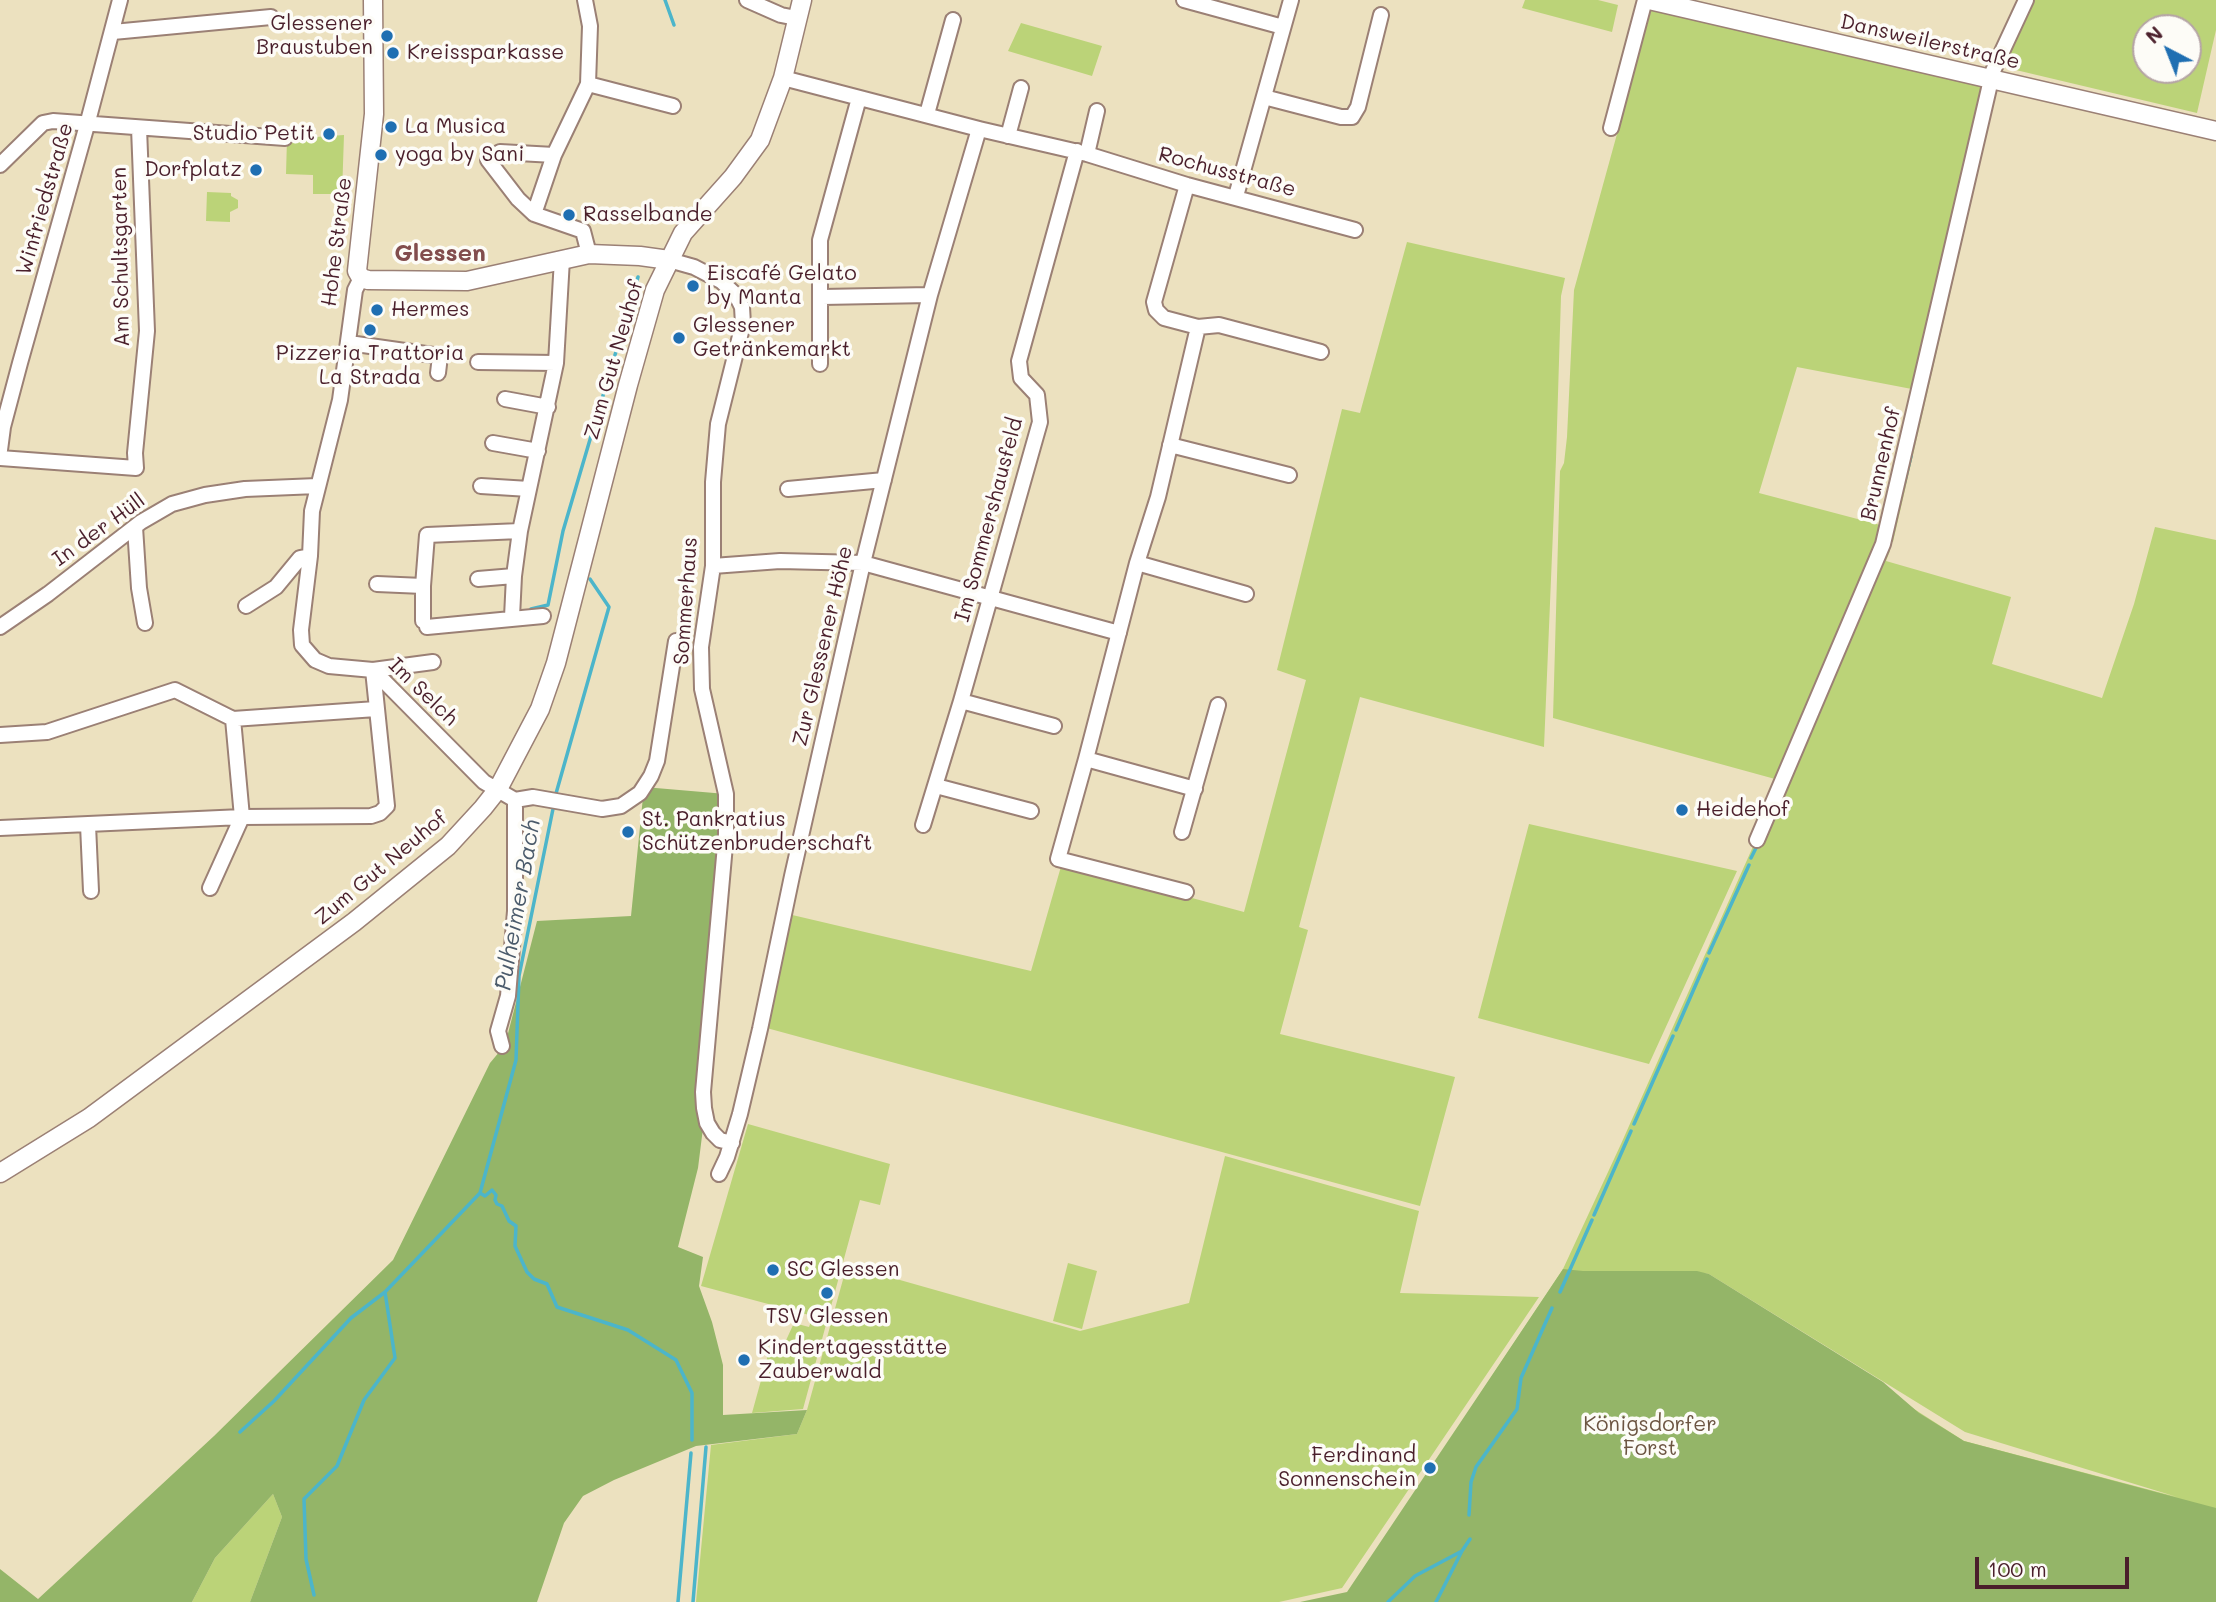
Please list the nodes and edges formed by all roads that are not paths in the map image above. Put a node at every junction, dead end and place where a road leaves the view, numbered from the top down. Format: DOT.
graph roads {
  1 [pos="120,0"];
  2 [pos="373,0"];
  3 [pos="585,0"];
  4 [pos="747,0"];
  5 [pos="802,0"];
  6 [pos="1184,0"];
  7 [pos="1291,0"];
  8 [pos="1647,0"];
  9 [pos="2026,0"];
  10 [pos="1381,15"];
  11 [pos="271,17"];
  12 [pos="796,18"];
  13 [pos="953,20"];
  14 [pos="1283,27"];
  15 [pos="113,32"];
  16 [pos="783,78"];
  17 [pos="1990,79"];
  18 [pos="588,84"];
  19 [pos="1021,88"];
  20 [pos="1264,97"];
  21 [pos="859,98"];
  22 [pos="673,106"];
  23 [pos="1097,111"];
  24 [pos="927,114"];
  25 [pos="88,125"];
  26 [pos="139,128"];
  27 [pos="1611,128"];
  28 [pos="979,129"];
  29 [pos="2216,131"];
  30 [pos="1008,136"];
  31 [pos="285,138"];
  32 [pos="1082,153"];
  33 [pos="554,155"];
  34 [pos="0,166"];
  35 [pos="1187,185"];
  36 [pos="1236,196"];
  37 [pos="534,214"];
  38 [pos="1356,230"];
  39 [pos="589,254"];
  40 [pos="562,259"];
  41 [pos="669,260"];
  42 [pos="360,278"];
  43 [pos="930,295"];
  44 [pos="822,297"];
  45 [pos="1198,327"];
  46 [pos="348,343"];
  47 [pos="1321,352"];
  48 [pos="478,362"];
  49 [pos="556,363"];
  50 [pos="820,364"];
  51 [pos="438,373"];
  52 [pos="505,399"];
  53 [pos="548,407"];
  54 [pos="2,427"];
  55 [pos="493,443"];
  56 [pos="1170,445"];
  57 [pos="0,450"];
  58 [pos="538,451"];
  59 [pos="0,458"];
  60 [pos="1289,475"];
  61 [pos="884,481"];
  62 [pos="317,486"];
  63 [pos="481,486"];
  64 [pos="529,489"];
  65 [pos="788,489"];
  66 [pos="135,527"];
  67 [pos="520,531"];
  68 [pos="310,556"];
  69 [pos="1137,563"];
  70 [pos="863,564"];
  71 [pos="713,566"];
  72 [pos="514,576"];
  73 [pos="478,579"];
  74 [pos="377,584"];
  75 [pos="423,586"];
  76 [pos="1246,594"];
  77 [pos="990,600"];
  78 [pos="246,606"];
  79 [pos="543,616"];
  80 [pos="512,617"];
  81 [pos="145,623"];
  82 [pos="0,627"];
  83 [pos="1119,633"];
  84 [pos="676,640"];
  85 [pos="433,662"];
  86 [pos="369,670"];
  87 [pos="961,701"];
  88 [pos="1218,705"];
  89 [pos="376,709"];
  90 [pos="233,719"];
  91 [pos="1054,726"];
  92 [pos="0,735"];
  93 [pos="1087,759"];
  94 [pos="936,786"];
  95 [pos="498,789"];
  96 [pos="1195,789"];
  97 [pos="516,800"];
  98 [pos="1031,811"];
  99 [pos="242,817"];
  100 [pos="89,825"];
  101 [pos="923,825"];
  102 [pos="0,828"];
  103 [pos="1182,832"];
  104 [pos="1757,840"];
  105 [pos="210,888"];
  106 [pos="91,891"];
  107 [pos="1186,892"];
  108 [pos="502,1046"];
  109 [pos="732,1143"];
  110 [pos="0,1173"];
  111 [pos="719,1174"];
  1 -- 15 [label="street, Winfriedstraße"];
  2 -- 42 [label="main road, Hohe Straße"];
  3 -- 18 [label="street"];
  4 -- 12 [label="street"];
  5 -- 12 [label="main road, Zum Gut Neuhof"];
  6 -- 14 [label="street"];
  7 -- 14 [label="street"];
  8 -- 17 [label="main road, Dansweilerstraße"];
  8 -- 27 [label="street"];
  9 -- 17 [label="street, Brunnenhof"];
  10 -- 20 [label="street"];
  11 -- 15 [label="street"];
  12 -- 16 [label="main road, Zum Gut Neuhof"];
  13 -- 24 [label="street"];
  14 -- 20 [label="street"];
  15 -- 25 [label="street, Winfriedstraße"];
  16 -- 21 [label="street, Rochusstraße"];
  16 -- 41 [label="main road, Zum Gut Neuhof"];
  17 -- 29 [label="main road, Dansweilerstraße"];
  17 -- 104 [label="street, Brunnenhof"];
  18 -- 22 [label="street"];
  18 -- 33 [label="street"];
  19 -- 30 [label="street"];
  20 -- 36 [label="street"];
  21 -- 24 [label="street, Rochusstraße"];
  21 -- 44 [label="street"];
  23 -- 32 [label="street"];
  24 -- 28 [label="street, Rochusstraße"];
  25 -- 26 [label="street"];
  25 -- 34 [label="street"];
  25 -- 54 [label="street, Winfriedstraße"];
  26 -- 31 [label="street"];
  26 -- 59 [label="street, Am Schultsgarten"];
  28 -- 30 [label="street, Rochusstraße"];
  28 -- 43 [label="street, Zur Glessener Höhe"];
  30 -- 32 [label="street, Rochusstraße"];
  32 -- 35 [label="street, Rochusstraße"];
  32 -- 77 [label="street, Im Sommershausfeld"];
  33 -- 37 [label="street"];
  33 -- 37 [label="street"];
  35 -- 36 [label="street, Rochusstraße"];
  35 -- 45 [label="street"];
  36 -- 38 [label="street, Rochusstraße"];
  37 -- 39 [label="street"];
  39 -- 40 [label="main road"];
  39 -- 41 [label="main road"];
  40 -- 42 [label="main road"];
  40 -- 49 [label="street"];
  41 -- 71 [label="street, Sommerhaus"];
  41 -- 95 [label="main road, Zum Gut Neuhof"];
  42 -- 46 [label="street, Hohe Straße"];
  43 -- 44 [label="street"];
  43 -- 61 [label="street, Zur Glessener Höhe"];
  44 -- 50 [label="street"];
  45 -- 47 [label="street"];
  45 -- 56 [label="street"];
  46 -- 51 [label="street"];
  46 -- 62 [label="street, Hohe Straße"];
  48 -- 49 [label="street"];
  49 -- 53 [label="street"];
  52 -- 53 [label="street"];
  53 -- 58 [label="street"];
  54 -- 57 [label="street, Winfriedstraße"];
  55 -- 58 [label="street"];
  56 -- 60 [label="street"];
  56 -- 69 [label="street"];
  58 -- 64 [label="street"];
  61 -- 65 [label="street"];
  61 -- 70 [label="street, Zur Glessener Höhe"];
  62 -- 66 [label="street, In der Hüll"];
  62 -- 68 [label="street, Im Selch"];
  63 -- 64 [label="street"];
  64 -- 67 [label="street"];
  66 -- 81 [label="street"];
  66 -- 82 [label="street, In der Hüll"];
  67 -- 72 [label="street"];
  67 -- 75 [label="street"];
  68 -- 78 [label="street"];
  68 -- 86 [label="street, Im Selch"];
  69 -- 76 [label="street"];
  69 -- 83 [label="street"];
  70 -- 71 [label="street"];
  70 -- 77 [label="street"];
  70 -- 109 [label="street, Zur Glessener Höhe"];
  71 -- 109 [label="street, Sommerhaus"];
  72 -- 73 [label="street"];
  72 -- 80 [label="street"];
  74 -- 75 [label="street"];
  75 -- 80 [label="street"];
  77 -- 83 [label="street"];
  77 -- 87 [label="street, Im Sommershausfeld"];
  79 -- 80 [label="street"];
  83 -- 93 [label="street"];
  84 -- 97 [label="street"];
  85 -- 86 [label="street"];
  86 -- 89 [label="street"];
  86 -- 95 [label="street, Im Selch"];
  87 -- 91 [label="street"];
  87 -- 94 [label="street, Im Sommershausfeld"];
  88 -- 96 [label="street"];
  89 -- 90 [label="street"];
  89 -- 99 [label="street"];
  90 -- 92 [label="street"];
  90 -- 99 [label="street"];
  93 -- 96 [label="street"];
  93 -- 107 [label="street"];
  94 -- 98 [label="street"];
  94 -- 101 [label="street, Im Sommershausfeld"];
  95 -- 97 [label="street, Im Selch"];
  95 -- 110 [label="main road, Zum Gut Neuhof"];
  96 -- 103 [label="street"];
  97 -- 108 [label="street"];
  99 -- 100 [label="street"];
  99 -- 105 [label="street"];
  100 -- 102 [label="street"];
  100 -- 106 [label="street"];
  109 -- 111 [label="street, Zur Glessener Höhe"];
}
